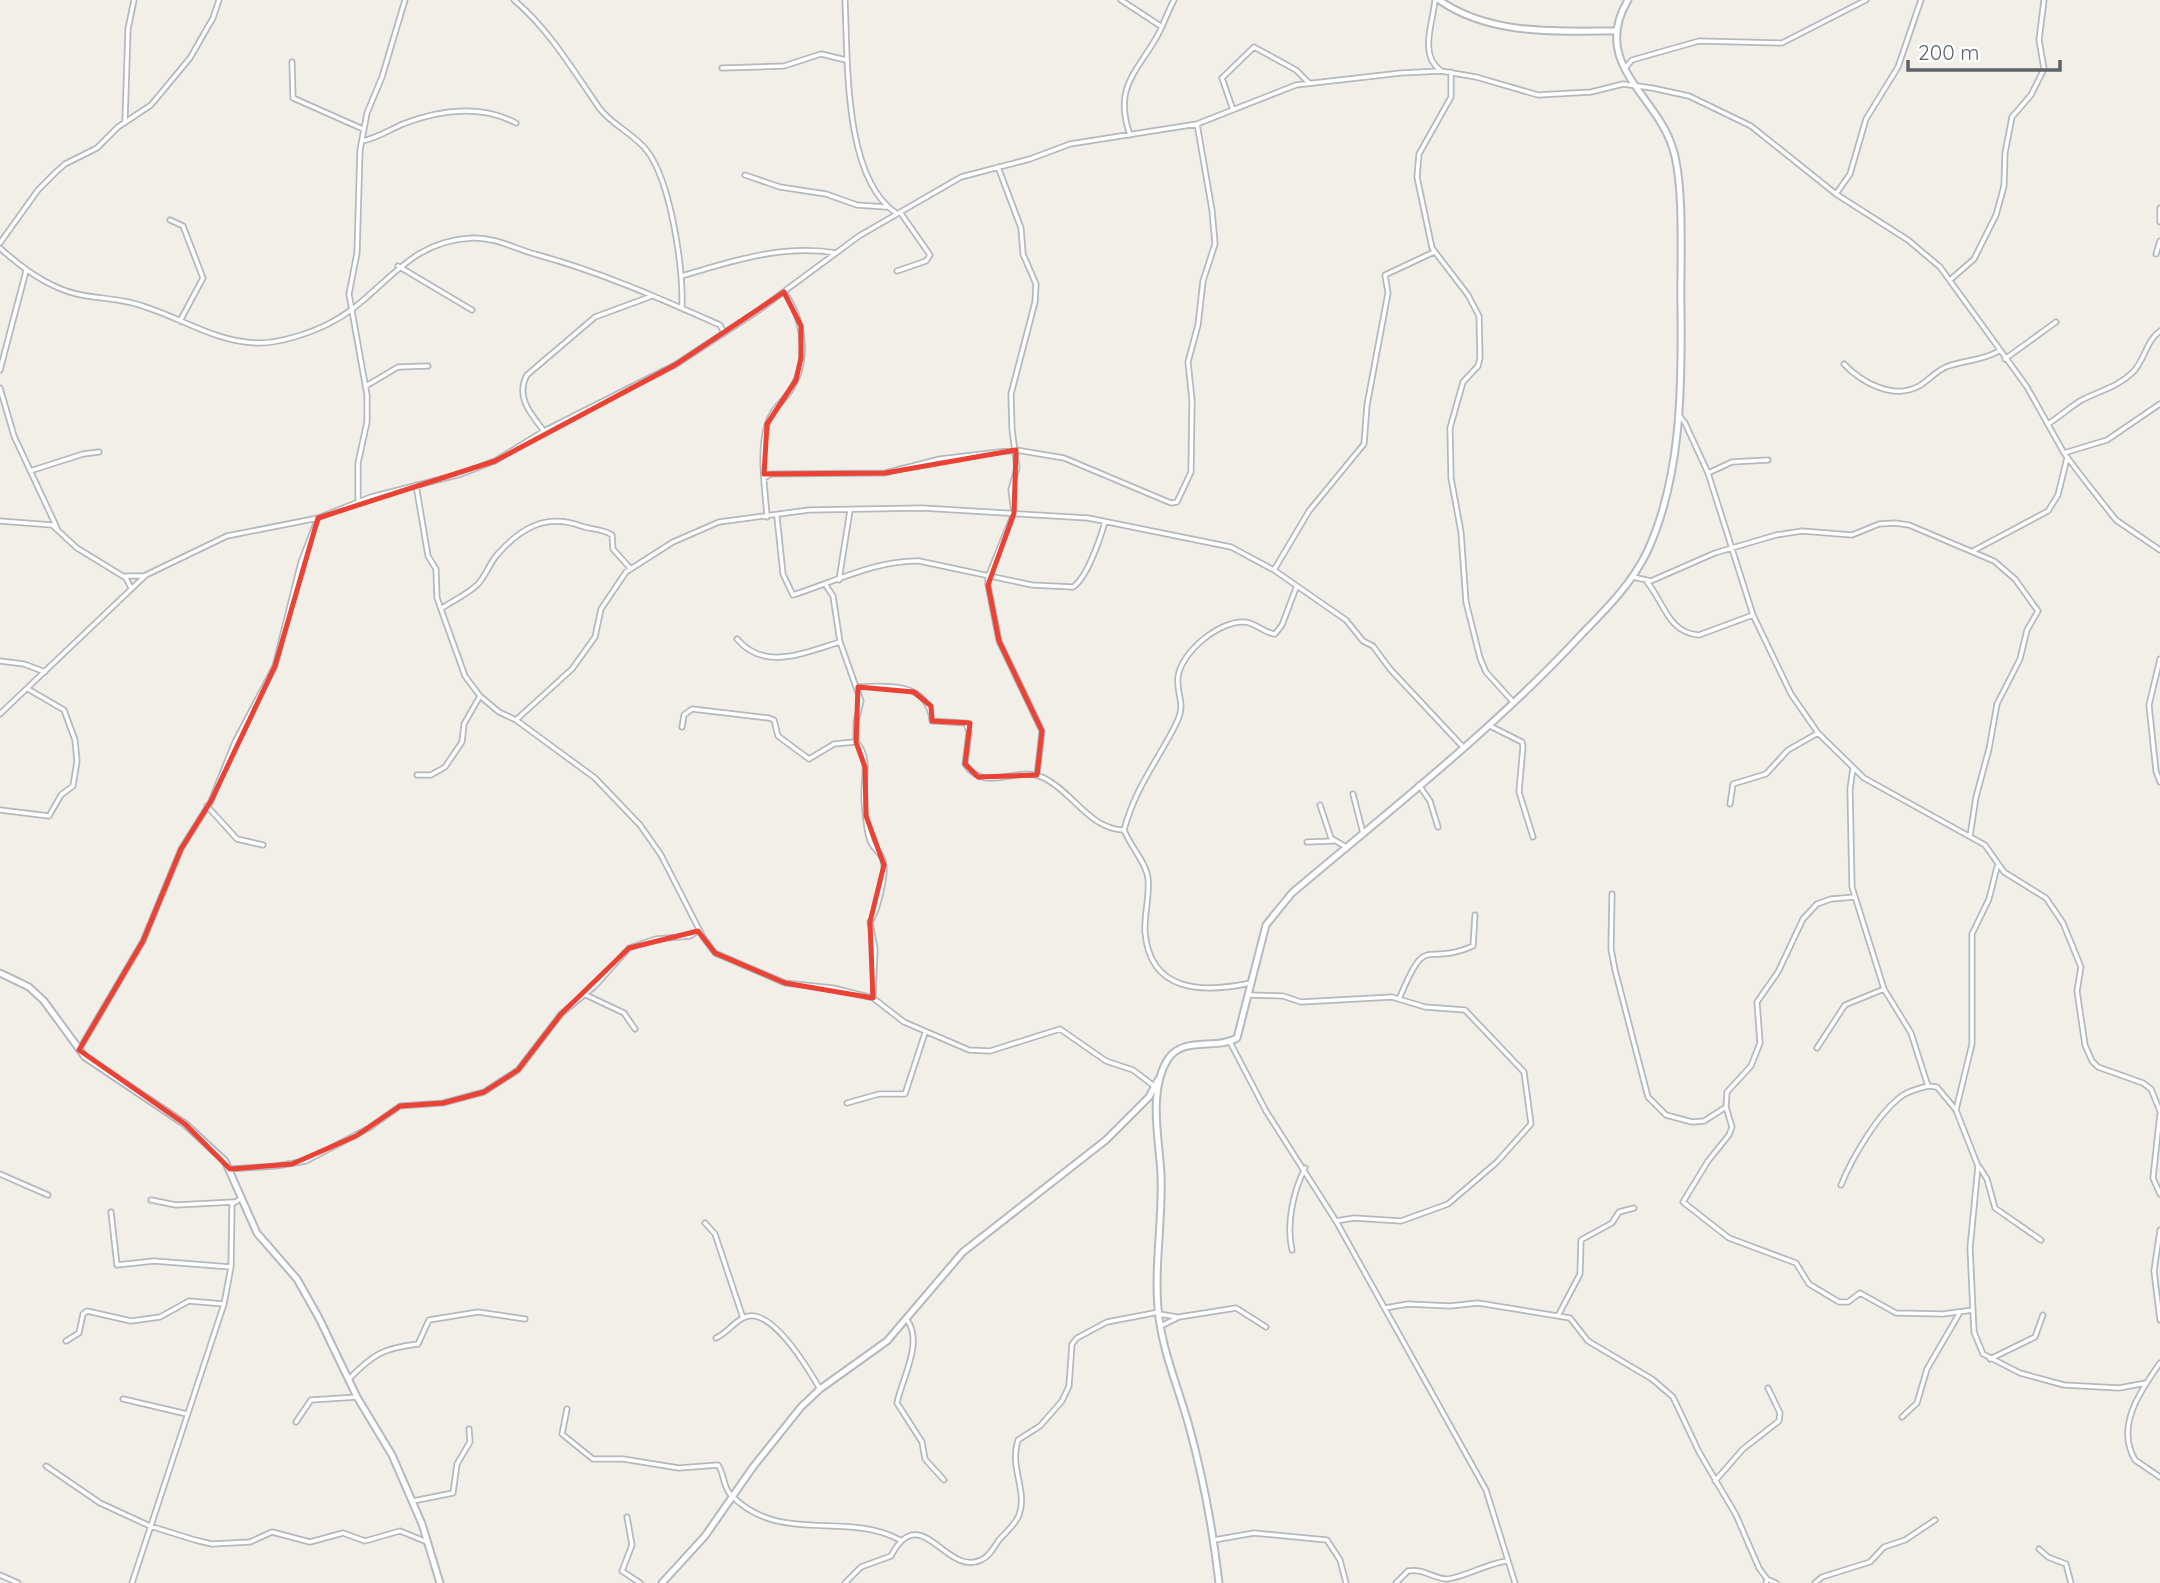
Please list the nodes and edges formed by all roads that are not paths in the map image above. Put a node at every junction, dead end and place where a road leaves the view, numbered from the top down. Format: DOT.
graph roads {
  1 [pos="134,0"];
  2 [pos="219,0"];
  3 [pos="405,0"];
  4 [pos="514,0"];
  5 [pos="845,0"];
  6 [pos="1121,0"];
  7 [pos="1174,0"];
  8 [pos="1437,0"];
  9 [pos="1628,0"];
  10 [pos="1866,0"];
  11 [pos="1921,0"];
  12 [pos="2044,0"];
  13 [pos="1162,27"];
  14 [pos="1616,31"];
  15 [pos="846,60"];
  16 [pos="292,62"];
  17 [pos="722,68"];
  18 [pos="1624,69"];
  19 [pos="1441,71"];
  20 [pos="1451,72"];
  21 [pos="1308,83"];
  22 [pos="1632,85"];
  23 [pos="1233,110"];
  24 [pos="125,121"];
  25 [pos="516,123"];
  26 [pos="1197,124"];
  27 [pos="363,129"];
  28 [pos="1130,135"];
  29 [pos="362,141"];
  30 [pos="998,167"];
  31 [pos="745,175"];
  32 [pos="1836,194"];
  33 [pos="887,207"];
  34 [pos="2160,208"];
  35 [pos="898,213"];
  36 [pos="170,220"];
  37 [pos="2160,222"];
  38 [pos="2160,241"];
  39 [pos="0,245"];
  40 [pos="1434,251"];
  41 [pos="836,253"];
  42 [pos="2156,254"];
  43 [pos="398,267"];
  44 [pos="26,271"];
  45 [pos="897,271"];
  46 [pos="682,276"];
  47 [pos="1951,280"];
  48 [pos="784,292"];
  49 [pos="652,296"];
  50 [pos="682,306"];
  51 [pos="350,309"];
  52 [pos="472,310"];
  53 [pos="180,321"];
  54 [pos="2056,322"];
  55 [pos="723,331"];
  56 [pos="2160,331"];
  57 [pos="1999,351"];
  58 [pos="2005,359"];
  59 [pos="1844,364"];
  60 [pos="428,366"];
  61 [pos="0,370"];
  62 [pos="366,386"];
  63 [pos="0,388"];
  64 [pos="2160,404"];
  65 [pos="1677,414"];
  66 [pos="2048,424"];
  67 [pos="544,431"];
  68 [pos="1016,450"];
  69 [pos="99,452"];
  70 [pos="2066,455"];
  71 [pos="1768,460"];
  72 [pos="30,471"];
  73 [pos="1707,473"];
  74 [pos="764,478"];
  75 [pos="416,485"];
  76 [pos="358,501"];
  77 [pos="850,510"];
  78 [pos="1014,513"];
  79 [pos="767,517"];
  80 [pos="777,517"];
  81 [pos="318,518"];
  82 [pos="0,521"];
  83 [pos="1105,522"];
  84 [pos="57,529"];
  85 [pos="1731,547"];
  86 [pos="2160,550"];
  87 [pos="1973,551"];
  88 [pos="630,568"];
  89 [pos="1274,570"];
  90 [pos="121,575"];
  91 [pos="146,575"];
  92 [pos="988,577"];
  93 [pos="1633,577"];
  94 [pos="839,581"];
  95 [pos="1646,581"];
  96 [pos="825,584"];
  97 [pos="131,588"];
  98 [pos="1296,588"];
  99 [pos="442,608"];
  100 [pos="1753,615"];
  101 [pos="737,639"];
  102 [pos="840,642"];
  103 [pos="2160,659"];
  104 [pos="0,661"];
  105 [pos="45,672"];
  106 [pos="858,687"];
  107 [pos="28,689"];
  108 [pos="480,696"];
  109 [pos="1514,703"];
  110 [pos="0,714"];
  111 [pos="516,720"];
  112 [pos="1490,726"];
  113 [pos="682,727"];
  114 [pos="1818,733"];
  115 [pos="856,741"];
  116 [pos="1463,747"];
  117 [pos="1853,768"];
  118 [pos="417,775"];
  119 [pos="1037,775"];
  120 [pos="2160,782"];
  121 [pos="1419,785"];
  122 [pos="1353,794"];
  123 [pos="1730,804"];
  124 [pos="1320,805"];
  125 [pos="207,806"];
  126 [pos="0,810"];
  127 [pos="1438,827"];
  128 [pos="1125,830"];
  129 [pos="1363,833"];
  130 [pos="1970,836"];
  131 [pos="1533,837"];
  132 [pos="1334,841"];
  133 [pos="1307,842"];
  134 [pos="262,845"];
  135 [pos="1346,847"];
  136 [pos="1998,867"];
  137 [pos="1612,894"];
  138 [pos="1855,897"];
  139 [pos="1475,915"];
  140 [pos="699,930"];
  141 [pos="0,973"];
  142 [pos="1251,984"];
  143 [pos="1884,989"];
  144 [pos="586,995"];
  145 [pos="1249,995"];
  146 [pos="873,998"];
  147 [pos="1399,999"];
  148 [pos="635,1029"];
  149 [pos="925,1033"];
  150 [pos="1230,1042"];
  151 [pos="1817,1048"];
  152 [pos="79,1050"];
  153 [pos="1160,1077"];
  154 [pos="1928,1086"];
  155 [pos="1155,1087"];
  156 [pos="846,1103"];
  157 [pos="1726,1107"];
  158 [pos="1956,1110"];
  159 [pos="2160,1112"];
  160 [pos="2159,1121"];
  161 [pos="1978,1166"];
  162 [pos="230,1168"];
  163 [pos="1305,1168"];
  164 [pos="0,1174"];
  165 [pos="1841,1185"];
  166 [pos="2160,1194"];
  167 [pos="48,1195"];
  168 [pos="242,1198"];
  169 [pos="151,1200"];
  170 [pos="233,1202"];
  171 [pos="1634,1208"];
  172 [pos="111,1212"];
  173 [pos="1336,1221"];
  174 [pos="705,1223"];
  175 [pos="2160,1230"];
  176 [pos="2041,1240"];
  177 [pos="1292,1250"];
  178 [pos="231,1267"];
  179 [pos="224,1304"];
  180 [pos="1385,1308"];
  181 [pos="1973,1310"];
  182 [pos="1159,1313"];
  183 [pos="1960,1313"];
  184 [pos="1559,1314"];
  185 [pos="2043,1315"];
  186 [pos="743,1318"];
  187 [pos="1179,1318"];
  188 [pos="525,1319"];
  189 [pos="907,1320"];
  190 [pos="2160,1320"];
  191 [pos="1161,1326"];
  192 [pos="1266,1327"];
  193 [pos="716,1338"];
  194 [pos="66,1341"];
  195 [pos="1990,1359"];
  196 [pos="2160,1363"];
  197 [pos="349,1379"];
  198 [pos="2146,1383"];
  199 [pos="1768,1388"];
  200 [pos="820,1389"];
  201 [pos="357,1397"];
  202 [pos="123,1399"];
  203 [pos="567,1409"];
  204 [pos="187,1414"];
  205 [pos="1902,1416"];
  206 [pos="296,1422"];
  207 [pos="469,1429"];
  208 [pos="46,1466"];
  209 [pos="2160,1477"];
  210 [pos="944,1480"];
  211 [pos="1715,1481"];
  212 [pos="732,1497"];
  213 [pos="414,1501"];
  214 [pos="627,1517"];
  215 [pos="1935,1520"];
  216 [pos="150,1526"];
  217 [pos="1214,1539"];
  218 [pos="900,1540"];
  219 [pos="428,1542"];
  220 [pos="2039,1549"];
  221 [pos="1507,1561"];
  222 [pos="0,1575"];
  223 [pos="1767,1581"];
  224 [pos="18,1583"];
  225 [pos="132,1583"];
  226 [pos="440,1583"];
  227 [pos="640,1583"];
  228 [pos="662,1583"];
  229 [pos="845,1583"];
  230 [pos="1219,1583"];
  231 [pos="1346,1583"];
  232 [pos="1395,1583"];
  233 [pos="1514,1583"];
  234 [pos="1776,1583"];
  235 [pos="1815,1583"];
  236 [pos="2071,1583"];
  1 -- 24 [label="street"];
  2 -- 24 [label="street"];
  3 -- 27 [label="street"];
  4 -- 46 [label="street"];
  5 -- 15 [label="street"];
  6 -- 13 [label="street"];
  7 -- 13 [label="street"];
  8 -- 14 [label="main road"];
  8 -- 19 [label="street"];
  9 -- 14 [label="main road"];
  10 -- 18 [label="street"];
  11 -- 32 [label="street"];
  12 -- 47 [label="street"];
  13 -- 28 [label="street"];
  14 -- 18 [label="main road"];
  15 -- 17 [label="street"];
  15 -- 33 [label="street"];
  16 -- 27 [label="street"];
  18 -- 22 [label="main road"];
  19 -- 20 [label="street"];
  19 -- 21 [label="street"];
  20 -- 22 [label="street"];
  20 -- 40 [label="street"];
  21 -- 23 [label="street"];
  21 -- 23 [label="street"];
  22 -- 32 [label="street"];
  22 -- 65 [label="main road"];
  23 -- 26 [label="street"];
  24 -- 39 [label="street"];
  25 -- 29 [label="street"];
  26 -- 28 [label="street"];
  26 -- 68 [label="street"];
  27 -- 29 [label="street"];
  28 -- 30 [label="street"];
  29 -- 51 [label="street"];
  30 -- 35 [label="street"];
  30 -- 68 [label="street"];
  31 -- 33 [label="street"];
  32 -- 47 [label="street"];
  33 -- 35 [label="street"];
  34 -- 37 [label="street"];
  35 -- 41 [label="street"];
  35 -- 45 [label="street"];
  36 -- 53 [label="street"];
  38 -- 42 [label="street"];
  39 -- 44 [label="street"];
  40 -- 89 [label="street"];
  40 -- 109 [label="street"];
  41 -- 46 [label="street"];
  41 -- 48 [label="street"];
  43 -- 49 [label="street"];
  43 -- 51 [label="street"];
  43 -- 52 [label="street"];
  44 -- 53 [label="street"];
  44 -- 61 [label="street"];
  46 -- 50 [label="street"];
  47 -- 57 [label="street"];
  48 -- 55 [label="street"];
  48 -- 74 [label="street"];
  49 -- 50 [label="street"];
  49 -- 67 [label="street"];
  50 -- 55 [label="street"];
  51 -- 53 [label="street"];
  51 -- 62 [label="street"];
  54 -- 58 [label="street"];
  55 -- 67 [label="street"];
  56 -- 66 [label="street"];
  57 -- 58 [label="street"];
  57 -- 59 [label="street"];
  58 -- 66 [label="street"];
  60 -- 62 [label="street"];
  62 -- 76 [label="street"];
  63 -- 72 [label="street"];
  64 -- 70 [label="street"];
  65 -- 73 [label="street"];
  65 -- 93 [label="main road"];
  66 -- 70 [label="street"];
  67 -- 75 [label="street"];
  68 -- 74 [label="street"];
  68 -- 78 [label="street"];
  69 -- 72 [label="street"];
  70 -- 86 [label="street"];
  70 -- 87 [label="street"];
  71 -- 73 [label="street"];
  72 -- 84 [label="street"];
  73 -- 85 [label="street"];
  74 -- 79 [label="street"];
  75 -- 76 [label="street"];
  75 -- 99 [label="street"];
  76 -- 81 [label="street"];
  77 -- 78 [label="street"];
  77 -- 80 [label="street"];
  77 -- 94 [label="street"];
  78 -- 83 [label="street"];
  78 -- 92 [label="street"];
  79 -- 80 [label="street"];
  79 -- 88 [label="street"];
  80 -- 96 [label="street"];
  81 -- 91 [label="street"];
  81 -- 125 [label="street"];
  82 -- 84 [label="street"];
  83 -- 89 [label="street"];
  83 -- 92 [label="street"];
  84 -- 90 [label="street"];
  85 -- 87 [label="street"];
  85 -- 95 [label="street"];
  85 -- 100 [label="street"];
  87 -- 130 [label="street"];
  88 -- 99 [label="street"];
  88 -- 111 [label="street"];
  89 -- 98 [label="street"];
  90 -- 91 [label="street"];
  90 -- 97 [label="street"];
  91 -- 97 [label="street"];
  92 -- 94 [label="street"];
  92 -- 119 [label="street"];
  93 -- 95 [label="street"];
  93 -- 109 [label="main road"];
  94 -- 96 [label="street"];
  95 -- 100 [label="street"];
  96 -- 102 [label="street"];
  97 -- 105 [label="street"];
  98 -- 116 [label="street"];
  98 -- 128 [label="street"];
  99 -- 108 [label="street"];
  100 -- 114 [label="street"];
  101 -- 102 [label="street"];
  102 -- 106 [label="street"];
  103 -- 120 [label="street"];
  104 -- 105 [label="street"];
  105 -- 107 [label="street"];
  106 -- 115 [label="street"];
  106 -- 119 [label="street"];
  107 -- 110 [label="street"];
  107 -- 126 [label="street"];
  108 -- 111 [label="street"];
  108 -- 118 [label="street"];
  109 -- 112 [label="main road"];
  111 -- 140 [label="street"];
  112 -- 116 [label="main road"];
  112 -- 131 [label="street"];
  113 -- 115 [label="street"];
  114 -- 117 [label="street"];
  114 -- 123 [label="street"];
  115 -- 146 [label="street"];
  116 -- 121 [label="main road"];
  117 -- 130 [label="street"];
  117 -- 138 [label="street"];
  119 -- 128 [label="street"];
  121 -- 127 [label="street"];
  121 -- 129 [label="main road"];
  122 -- 129 [label="street"];
  124 -- 132 [label="street"];
  125 -- 134 [label="street"];
  125 -- 152 [label="street"];
  128 -- 142 [label="street"];
  129 -- 135 [label="main road"];
  130 -- 136 [label="street"];
  132 -- 133 [label="street"];
  132 -- 135 [label="street"];
  135 -- 142 [label="main road"];
  136 -- 158 [label="street"];
  136 -- 159 [label="street"];
  137 -- 157 [label="street"];
  138 -- 143 [label="street"];
  138 -- 157 [label="street"];
  139 -- 147 [label="street"];
  140 -- 144 [label="street"];
  140 -- 146 [label="street"];
  141 -- 152 [label="main road"];
  142 -- 145 [label="main road"];
  143 -- 151 [label="street"];
  143 -- 154 [label="street"];
  144 -- 148 [label="street"];
  144 -- 162 [label="street"];
  145 -- 147 [label="street"];
  145 -- 150 [label="main road"];
  146 -- 149 [label="street"];
  147 -- 173 [label="street"];
  149 -- 155 [label="street"];
  149 -- 156 [label="street"];
  150 -- 153 [label="main road"];
  150 -- 163 [label="street"];
  152 -- 162 [label="main road"];
  153 -- 155 [label="main road"];
  153 -- 182 [label="main road"];
  154 -- 158 [label="street"];
  154 -- 165 [label="street"];
  155 -- 189 [label="main road"];
  157 -- 183 [label="street"];
  158 -- 161 [label="street"];
  159 -- 160 [label="street"];
  160 -- 166 [label="street"];
  161 -- 176 [label="street"];
  161 -- 181 [label="street"];
  162 -- 168 [label="main road"];
  163 -- 173 [label="street"];
  163 -- 177 [label="street"];
  164 -- 167 [label="street"];
  168 -- 170 [label="street"];
  168 -- 197 [label="main road"];
  169 -- 170 [label="street"];
  170 -- 178 [label="street"];
  171 -- 184 [label="street"];
  172 -- 178 [label="street"];
  173 -- 180 [label="street"];
  174 -- 186 [label="street"];
  175 -- 190 [label="street"];
  178 -- 179 [label="street"];
  179 -- 194 [label="street"];
  179 -- 204 [label="street"];
  180 -- 184 [label="street"];
  180 -- 221 [label="street"];
  181 -- 183 [label="street"];
  181 -- 195 [label="street"];
  182 -- 187 [label="street"];
  182 -- 191 [label="main road"];
  182 -- 218 [label="street"];
  183 -- 205 [label="street"];
  184 -- 211 [label="street"];
  185 -- 195 [label="street"];
  186 -- 193 [label="street"];
  186 -- 200 [label="street"];
  187 -- 191 [label="street"];
  187 -- 192 [label="street"];
  188 -- 197 [label="street"];
  189 -- 200 [label="main road"];
  189 -- 210 [label="street"];
  191 -- 217 [label="main road"];
  195 -- 198 [label="street"];
  196 -- 198 [label="street"];
  197 -- 201 [label="main road"];
  198 -- 209 [label="street"];
  199 -- 211 [label="street"];
  200 -- 212 [label="main road"];
  201 -- 206 [label="street"];
  201 -- 213 [label="main road"];
  202 -- 204 [label="street"];
  203 -- 212 [label="street"];
  204 -- 216 [label="street"];
  207 -- 213 [label="street"];
  208 -- 216 [label="street"];
  211 -- 223 [label="street"];
  212 -- 218 [label="street"];
  212 -- 228 [label="main road"];
  213 -- 219 [label="main road"];
  214 -- 227 [label="street"];
  215 -- 235 [label="street"];
  216 -- 219 [label="street"];
  216 -- 225 [label="street"];
  217 -- 230 [label="main road"];
  217 -- 231 [label="street"];
  218 -- 229 [label="street"];
  219 -- 226 [label="main road"];
  220 -- 236 [label="street"];
  221 -- 232 [label="street"];
  221 -- 233 [label="street"];
  222 -- 224 [label="street"];
  223 -- 234 [label="street"];
}
